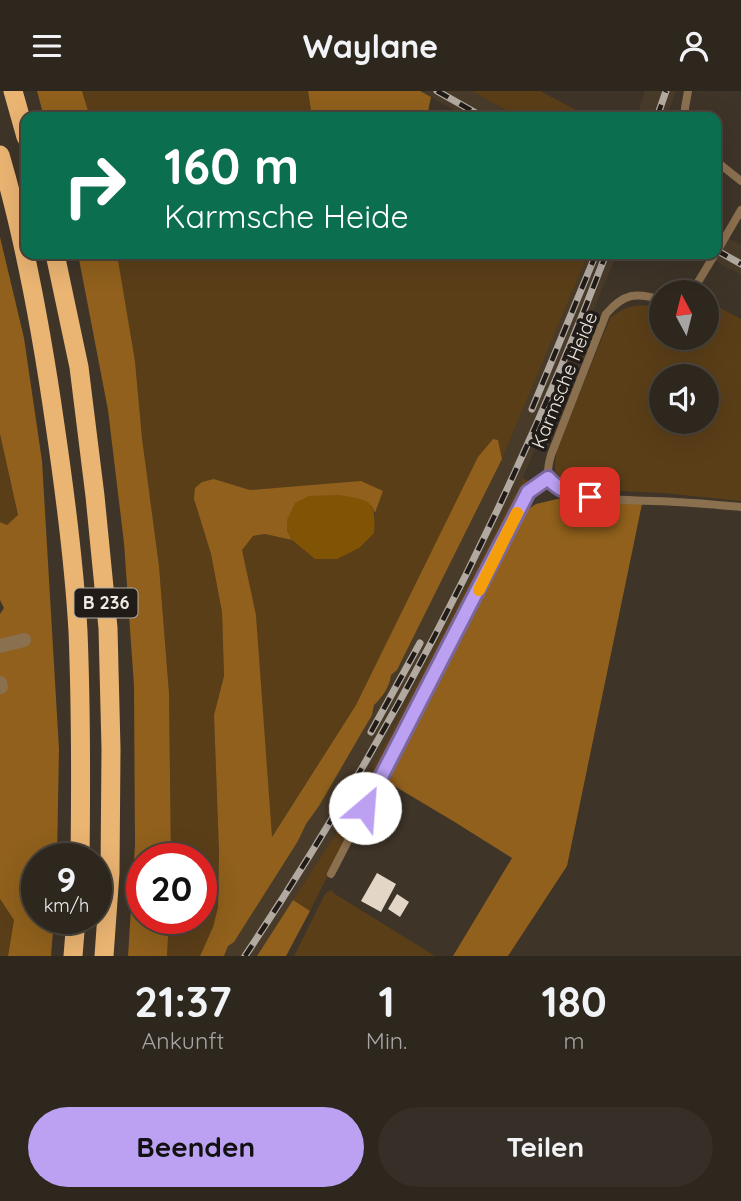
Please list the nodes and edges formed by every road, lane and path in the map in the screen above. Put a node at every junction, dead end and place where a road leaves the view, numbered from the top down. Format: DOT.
graph roads {
  1 [pos="13,91"];
  2 [pos="688,91"];
  3 [pos="685,112"];
  4 [pos="21,120"];
  5 [pos="0,155"];
  6 [pos="721,165"];
  7 [pos="741,181"];
  8 [pos="741,210"];
  9 [pos="21,239"];
  10 [pos="721,244"];
  11 [pos="26,259"];
  12 [pos="56,259"];
  13 [pos="712,259"];
  14 [pos="700,280"];
  15 [pos="649,297"];
  16 [pos="548,478"];
  17 [pos="741,507"];
  18 [pos="24,640"];
  19 [pos="0,646"];
  20 [pos="80,843"];
  21 [pos="331,874"];
  22 [pos="75,934"];
  23 [pos="73,956"];
  24 [pos="104,956"];
  1 -- 4 [label="highway"];
  2 -- 3 [label="lane"];
  5 -- 9 [label="highway, B 236"];
  6 -- 7 [label="lane"];
  8 -- 10 [label="lane, bridge"];
  11 -- 20 [label="highway, B 236"];
  12 -- 24 [label="highway, B 236"];
  13 -- 14 [label="lane"];
  15 -- 16 [label="lane, Karmsche Heide"];
  16 -- 17 [label="lane, Karmsche Heide"];
  16 -- 21 [label="lane, Karmsche Heide"];
  18 -- 19 [label="street"];
  22 -- 23 [label="highway"];
}
